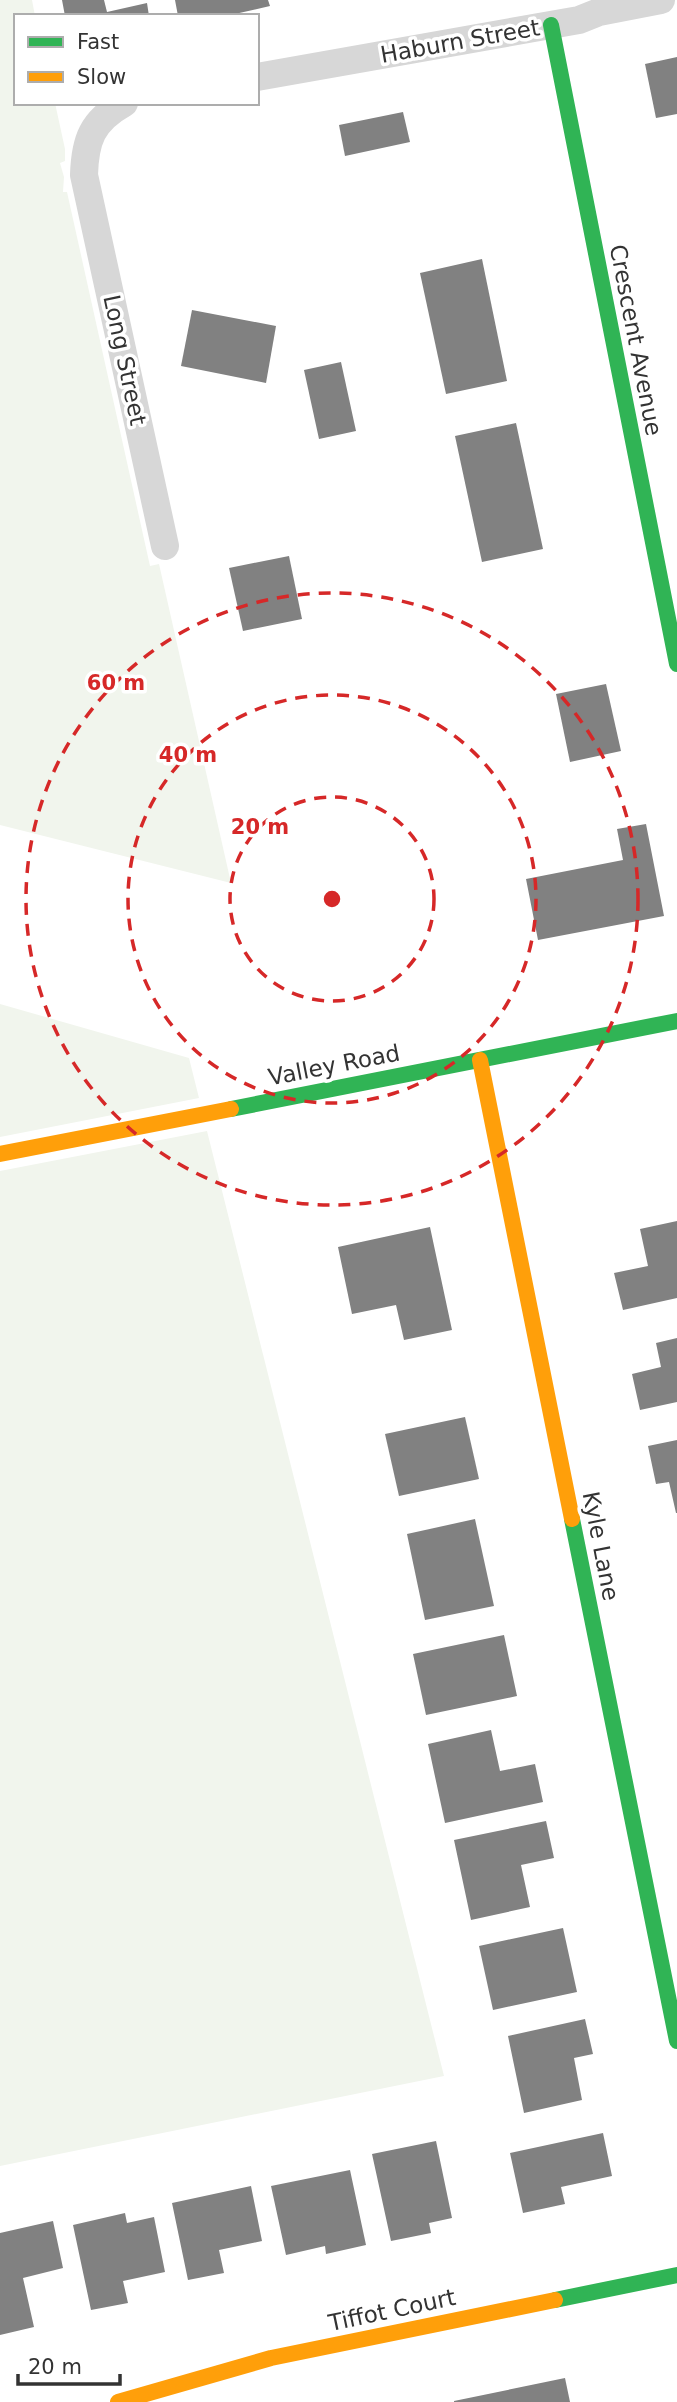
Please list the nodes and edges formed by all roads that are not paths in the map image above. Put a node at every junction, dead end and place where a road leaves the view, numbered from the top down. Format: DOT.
graph roads {
  1 [pos="661,0"];
  2 [pos="551,25"];
  3 [pos="259,77"];
  4 [pos="120,105"];
  5 [pos="165,545"];
  6 [pos="677,664"];
  7 [pos="677,1021"];
  8 [pos="480,1060"];
  9 [pos="0,1154"];
  10 [pos="677,2041"];
  11 [pos="677,2275"];
  12 [pos="118,2402"];
  1 -- 2 [label="street, Haburn Street"];
  2 -- 3 [label="street, Haburn Street"];
  2 -- 6 [label="street, Crescent Avenue"];
  4 -- 5 [label="street, Long Street"];
  7 -- 8 [label="street, Valley Road"];
  8 -- 9 [label="street, Valley Road"];
  8 -- 10 [label="street, Kyle Lane"];
  11 -- 12 [label="street, Tiffot Court"];
}
